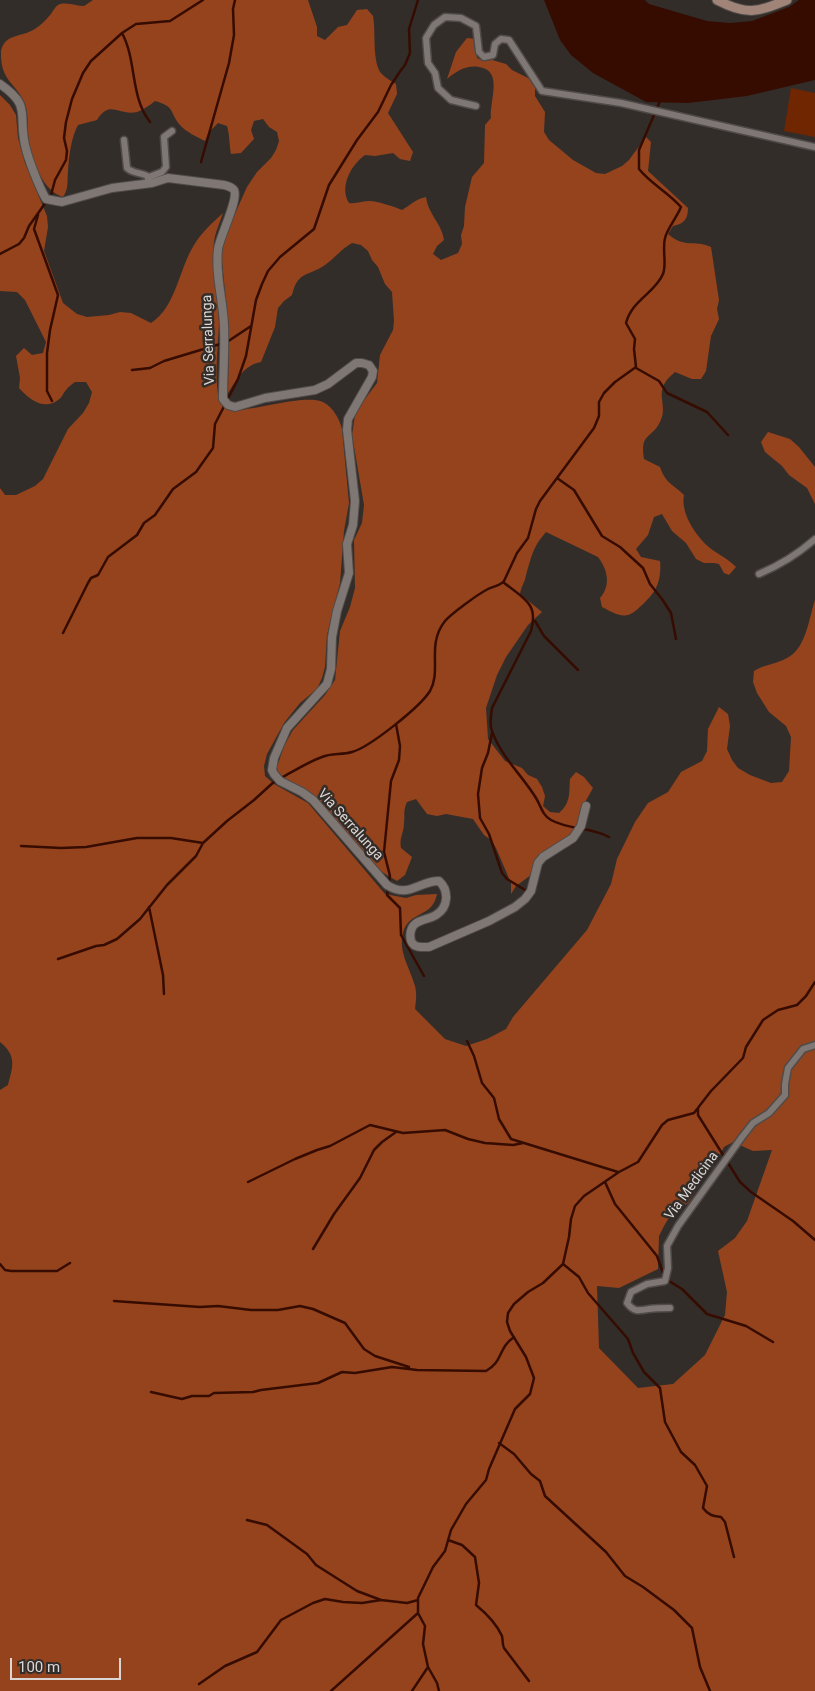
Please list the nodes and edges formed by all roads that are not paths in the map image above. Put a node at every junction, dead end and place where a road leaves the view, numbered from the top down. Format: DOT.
graph roads {
  1 [pos="717,0"];
  2 [pos="787,0"];
  3 [pos="0,84"];
  4 [pos="476,106"];
  5 [pos="172,131"];
  6 [pos="124,140"];
  7 [pos="815,147"];
  8 [pos="148,180"];
  9 [pos="815,539"];
  10 [pos="759,574"];
  11 [pos="586,806"];
  12 [pos="815,1045"];
  13 [pos="670,1308"];
  1 -- 2 [label="main road"];
  3 -- 8 [label="street, Via Serralunga"];
  4 -- 7 [label="street"];
  5 -- 8 [label="street"];
  6 -- 8 [label="street"];
  8 -- 11 [label="street, Via Serralunga"];
  9 -- 10 [label="street"];
  12 -- 13 [label="street, Via Medicina"];
}
